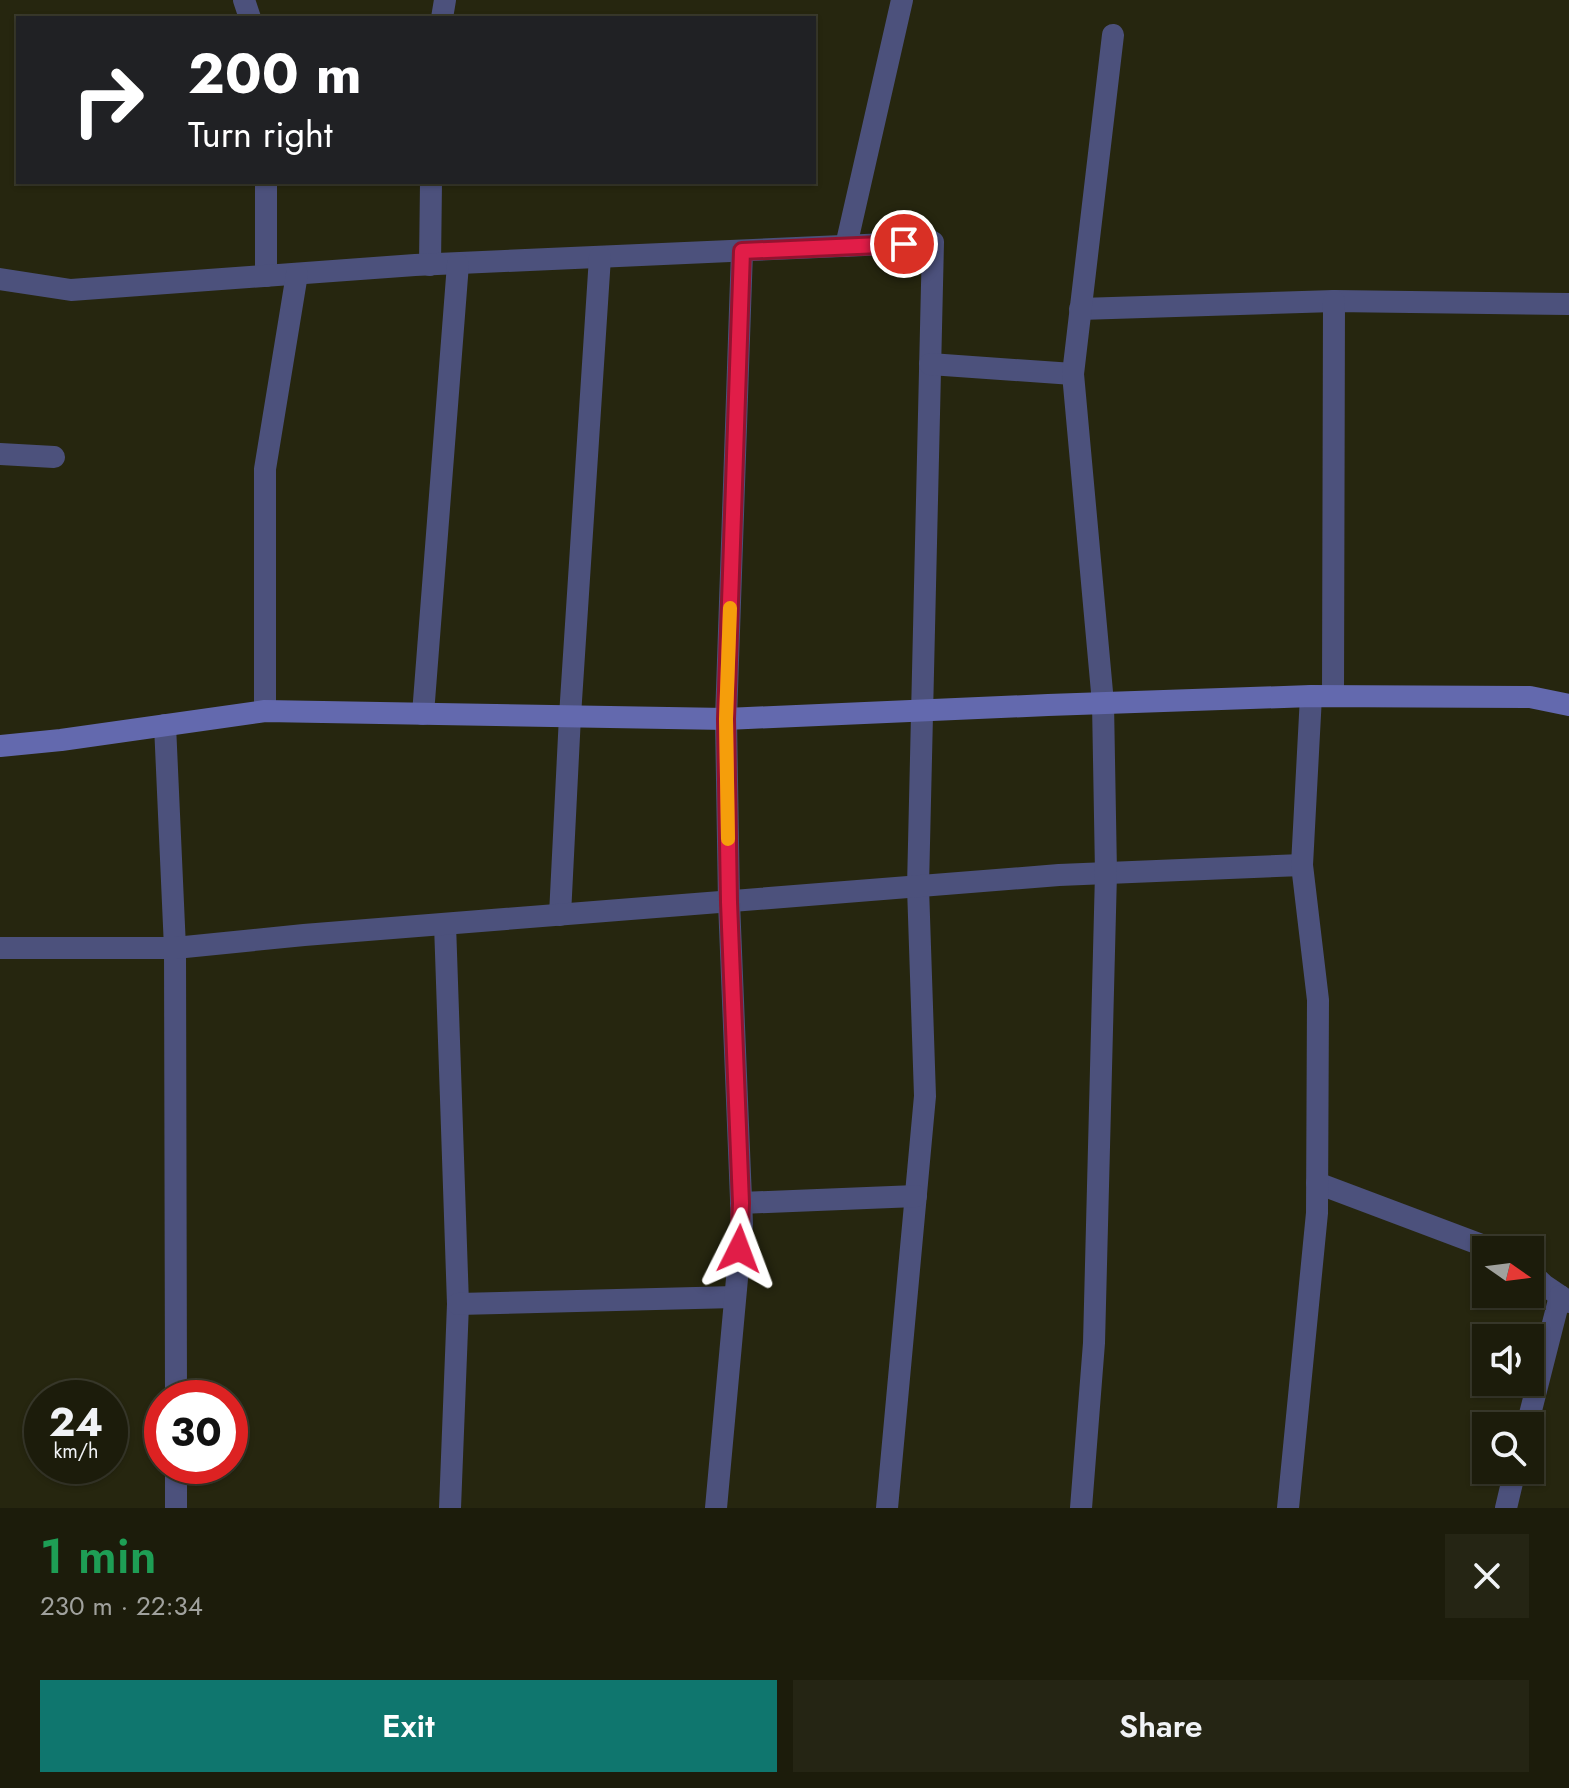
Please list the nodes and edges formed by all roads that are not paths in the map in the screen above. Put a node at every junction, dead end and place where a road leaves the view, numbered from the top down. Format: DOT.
graph roads {
  1 [pos="902,0"];
  2 [pos="1113,35"];
  3 [pos="266,184"];
  4 [pos="431,184"];
  5 [pos="846,246"];
  6 [pos="742,251"];
  7 [pos="600,257"];
  8 [pos="458,264"];
  9 [pos="430,265"];
  10 [pos="297,274"];
  11 [pos="266,276"];
  12 [pos="0,279"];
  13 [pos="1334,301"];
  14 [pos="1569,304"];
  15 [pos="1080,309"];
  16 [pos="930,364"];
  17 [pos="1073,374"];
  18 [pos="0,454"];
  19 [pos="54,457"];
  20 [pos="1322,696"];
  21 [pos="1103,703"];
  22 [pos="1569,705"];
  23 [pos="923,710"];
  24 [pos="265,711"];
  25 [pos="423,714"];
  26 [pos="570,716"];
  27 [pos="726,719"];
  28 [pos="165,725"];
  29 [pos="0,746"];
  30 [pos="1302,865"];
  31 [pos="1106,873"];
  32 [pos="918,887"];
  33 [pos="729,902"];
  34 [pos="560,915"];
  35 [pos="445,924"];
  36 [pos="0,948"];
  37 [pos="175,948"];
  38 [pos="1317,1183"];
  39 [pos="916,1196"];
  40 [pos="741,1203"];
  41 [pos="1472,1241"];
  42 [pos="1544,1285"];
  43 [pos="735,1297"];
  44 [pos="1564,1299"];
  45 [pos="458,1304"];
  46 [pos="176,1380"];
  47 [pos="1531,1412"];
  48 [pos="176,1484"];
  49 [pos="1512,1484"];
  50 [pos="176,1508"];
  51 [pos="450,1508"];
  52 [pos="716,1508"];
  53 [pos="887,1508"];
  54 [pos="1081,1508"];
  55 [pos="1288,1508"];
  56 [pos="1506,1508"];
  1 -- 5 [label="street"];
  2 -- 15 [label="street"];
  3 -- 11 [label="street"];
  4 -- 9 [label="street"];
  5 -- 6 [label="street"];
  5 -- 16 [label="street"];
  6 -- 7 [label="street"];
  6 -- 27 [label="street"];
  7 -- 8 [label="street"];
  7 -- 26 [label="street"];
  8 -- 9 [label="street"];
  8 -- 25 [label="street"];
  9 -- 10 [label="street"];
  10 -- 11 [label="street"];
  10 -- 24 [label="street"];
  11 -- 12 [label="street"];
  13 -- 14 [label="street"];
  13 -- 15 [label="street"];
  13 -- 20 [label="street"];
  15 -- 17 [label="street"];
  16 -- 17 [label="street"];
  16 -- 23 [label="street"];
  17 -- 21 [label="street"];
  18 -- 19 [label="street"];
  20 -- 21 [label="main road"];
  20 -- 22 [label="main road"];
  20 -- 30 [label="street"];
  21 -- 23 [label="main road"];
  21 -- 31 [label="street"];
  23 -- 27 [label="main road"];
  23 -- 32 [label="street"];
  24 -- 25 [label="main road"];
  24 -- 28 [label="main road"];
  25 -- 26 [label="main road"];
  26 -- 27 [label="main road"];
  26 -- 34 [label="street"];
  27 -- 33 [label="street"];
  28 -- 29 [label="main road"];
  28 -- 37 [label="street"];
  30 -- 31 [label="street"];
  30 -- 38 [label="street"];
  31 -- 32 [label="street"];
  31 -- 54 [label="street"];
  32 -- 33 [label="street"];
  32 -- 39 [label="street"];
  33 -- 34 [label="street"];
  33 -- 40 [label="street"];
  34 -- 35 [label="street"];
  35 -- 37 [label="street"];
  35 -- 45 [label="street"];
  36 -- 37 [label="street"];
  37 -- 46 [label="street"];
  38 -- 41 [label="street"];
  38 -- 55 [label="street"];
  39 -- 40 [label="street"];
  39 -- 53 [label="street"];
  40 -- 43 [label="street"];
  42 -- 44 [label="street"];
  43 -- 45 [label="street"];
  43 -- 52 [label="street"];
  44 -- 47 [label="street"];
  45 -- 51 [label="street"];
  48 -- 50 [label="street"];
  49 -- 56 [label="street"];
}
